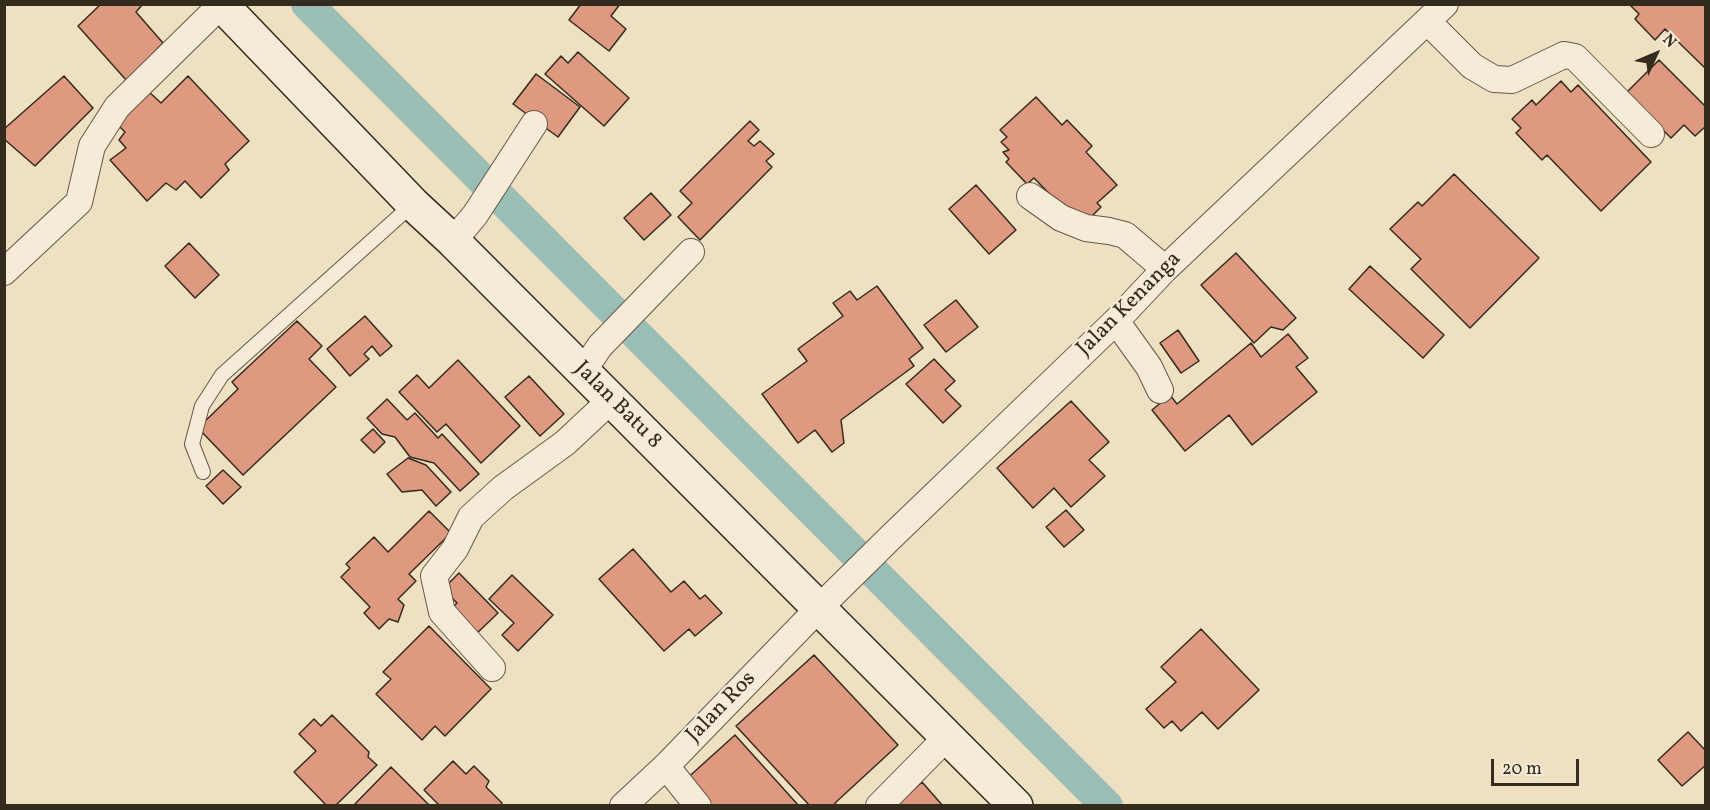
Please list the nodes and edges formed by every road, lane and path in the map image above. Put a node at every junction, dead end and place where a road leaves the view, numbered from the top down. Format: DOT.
graph roads {
  1 [pos="221,5"];
  2 [pos="1437,13"];
  3 [pos="534,124"];
  4 [pos="1651,134"];
  5 [pos="1030,196"];
  6 [pos="413,204"];
  7 [pos="453,241"];
  8 [pos="691,252"];
  9 [pos="1165,269"];
  10 [pos="4,272"];
  11 [pos="1116,321"];
  12 [pos="591,359"];
  13 [pos="1160,390"];
  14 [pos="611,400"];
  15 [pos="203,472"];
  16 [pos="828,599"];
  17 [pos="492,668"];
  18 [pos="947,737"];
  19 [pos="666,766"];
  20 [pos="623,806"];
  21 [pos="698,806"];
  22 [pos="879,806"];
  23 [pos="1016,806"];
  1 -- 6 [label="street, Jalan Batu 8"];
  1 -- 10 [label="street"];
  2 -- 4 [label="street"];
  2 -- 9 [label="street, Jalan Kenanga"];
  3 -- 7 [label="street"];
  5 -- 9 [label="street"];
  6 -- 7 [label="street, Jalan Batu 8"];
  6 -- 15 [label="lane"];
  7 -- 12 [label="street, Jalan Batu 8"];
  8 -- 12 [label="street"];
  9 -- 11 [label="street, Jalan Kenanga"];
  11 -- 13 [label="street"];
  11 -- 16 [label="street, Jalan Kenanga"];
  12 -- 14 [label="street, Jalan Batu 8"];
  14 -- 16 [label="street, Jalan Batu 8"];
  14 -- 17 [label="street"];
  16 -- 18 [label="street, Jalan Batu 8"];
  16 -- 19 [label="street, Jalan Ros"];
  18 -- 22 [label="street"];
  18 -- 23 [label="street, Jalan Batu 8"];
  19 -- 20 [label="street, Jalan Ros"];
  19 -- 21 [label="street"];
}
